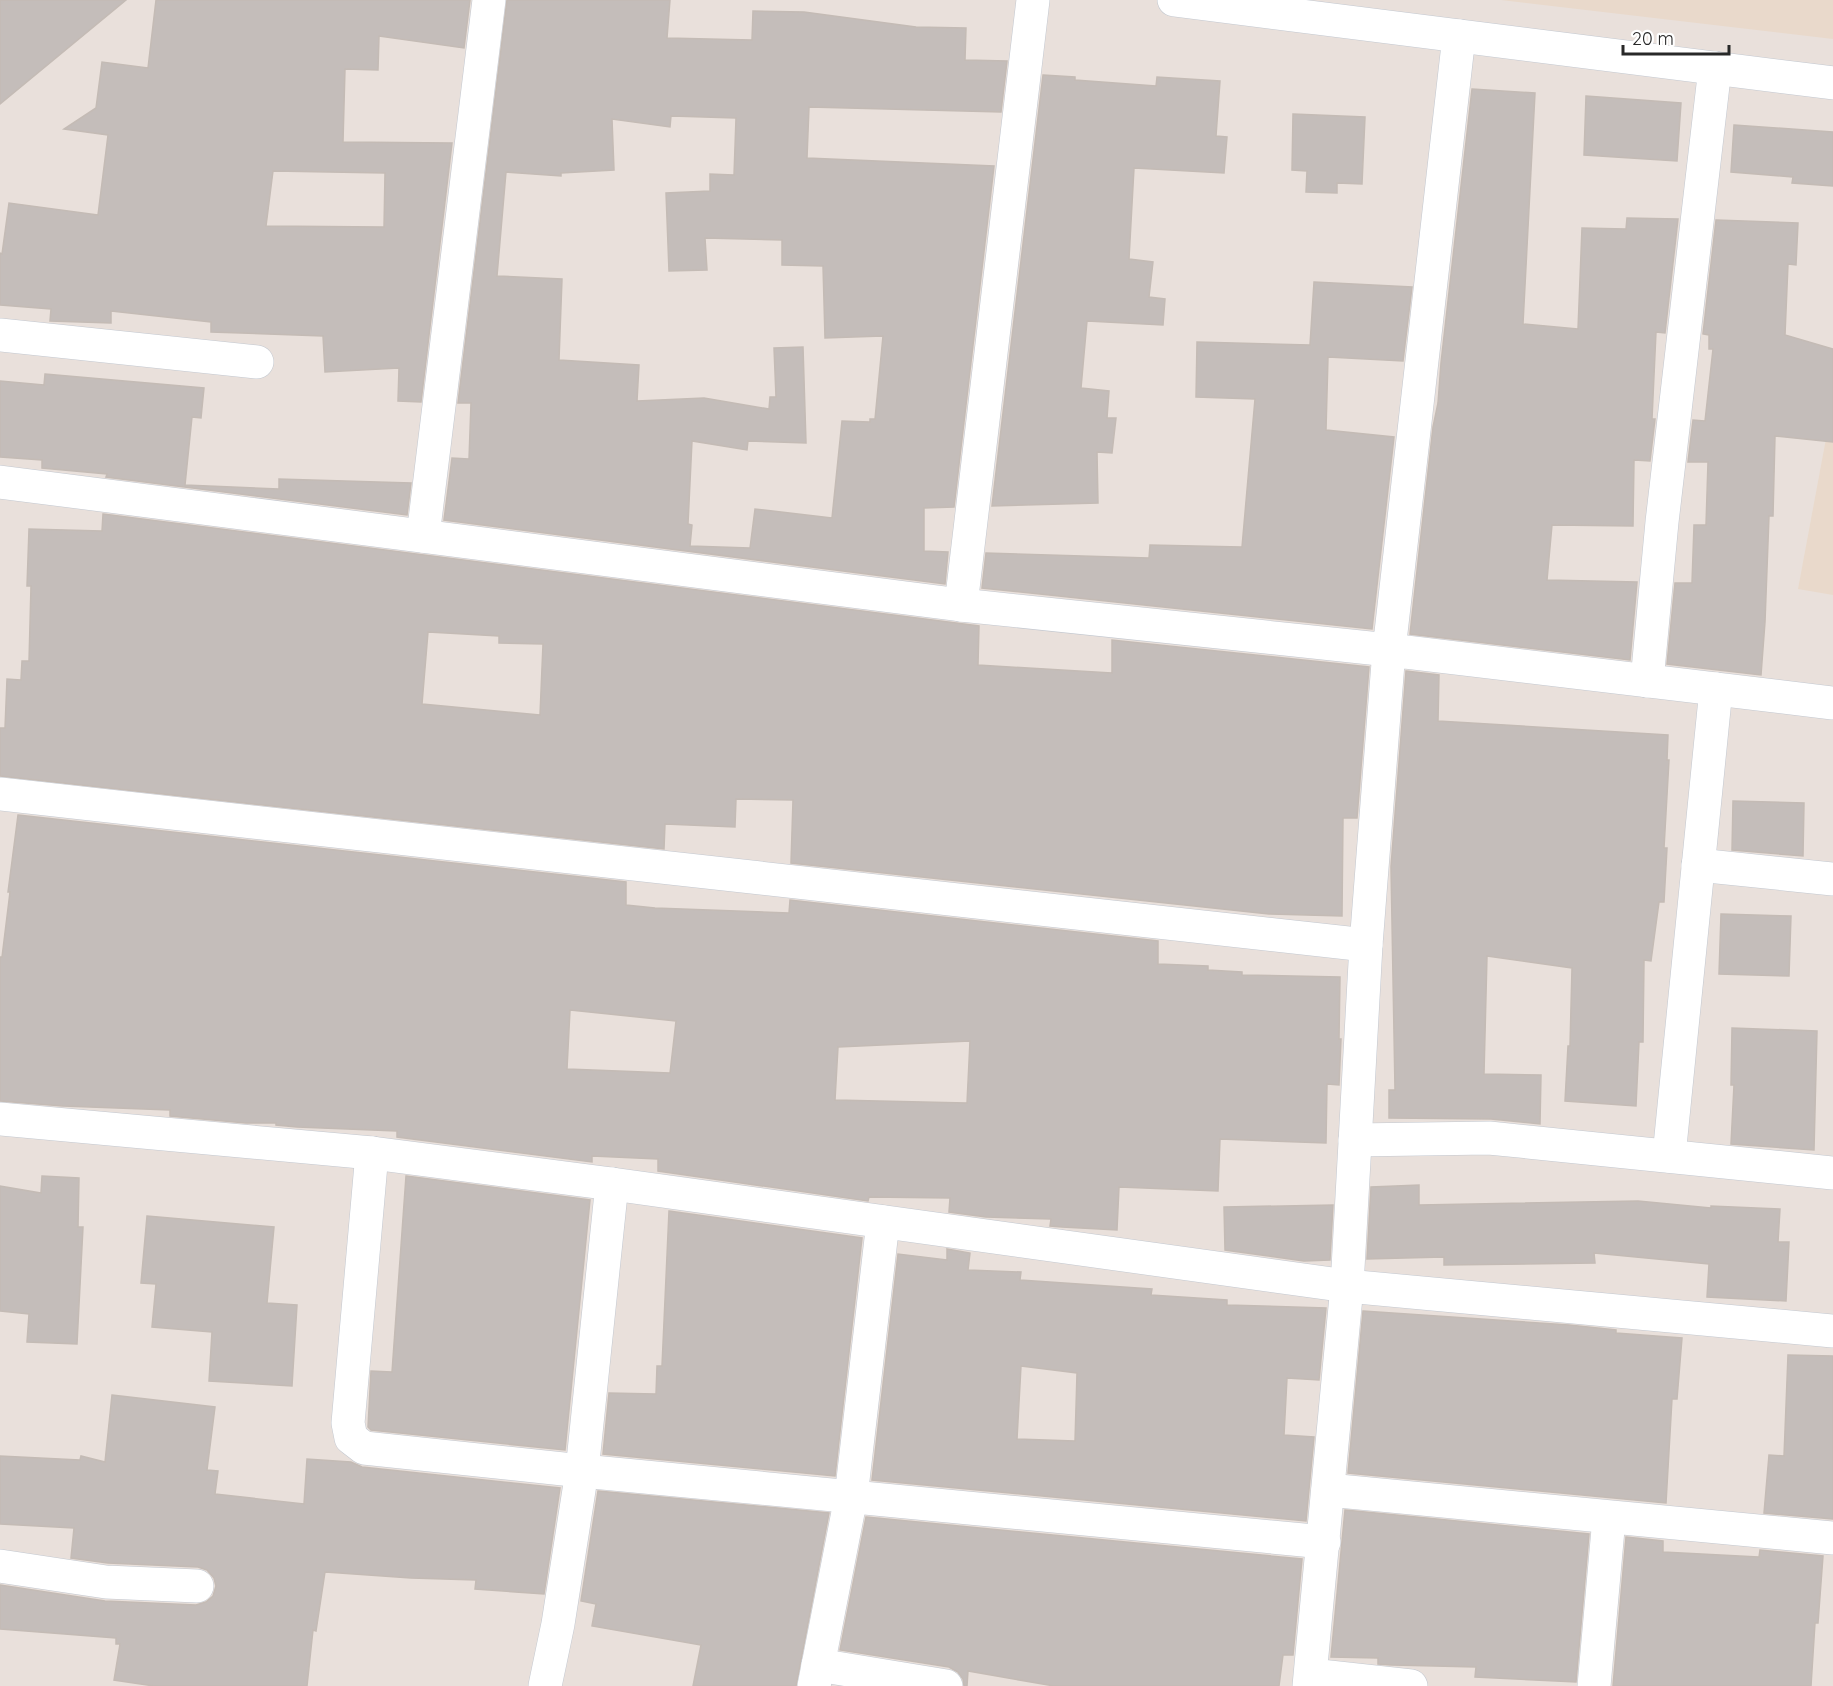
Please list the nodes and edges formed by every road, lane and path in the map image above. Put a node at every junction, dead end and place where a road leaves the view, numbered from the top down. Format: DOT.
graph roads {
  1 [pos="489,0"];
  2 [pos="1033,0"];
  3 [pos="1174,0"];
  4 [pos="1459,36"];
  5 [pos="1715,68"];
  6 [pos="1833,82"];
  7 [pos="0,335"];
  8 [pos="257,362"];
  9 [pos="0,482"];
  10 [pos="423,536"];
  11 [pos="961,605"];
  12 [pos="1389,650"];
  13 [pos="1647,681"];
  14 [pos="1716,689"];
  15 [pos="1833,703"];
  16 [pos="0,794"];
  17 [pos="1698,865"];
  18 [pos="1833,879"];
  19 [pos="1366,945"];
  20 [pos="0,1119"];
  21 [pos="1355,1140"];
  22 [pos="372,1153"];
  23 [pos="1669,1156"];
  24 [pos="1833,1173"];
  25 [pos="612,1184"];
  26 [pos="883,1222"];
  27 [pos="1347,1286"];
  28 [pos="1833,1330"];
  29 [pos="582,1471"];
  30 [pos="1329,1490"];
  31 [pos="851,1497"];
  32 [pos="1609,1518"];
  33 [pos="1833,1538"];
  34 [pos="1324,1542"];
  35 [pos="0,1566"];
  36 [pos="197,1586"];
  37 [pos="816,1676"];
  38 [pos="1310,1681"];
  39 [pos="545,1686"];
  40 [pos="946,1686"];
  41 [pos="1412,1686"];
  42 [pos="1594,1686"];
  1 -- 10 [label="street"];
  2 -- 11 [label="street"];
  3 -- 4 [label="street"];
  4 -- 5 [label="street"];
  4 -- 12 [label="street"];
  5 -- 6 [label="street"];
  5 -- 13 [label="street"];
  7 -- 8 [label="street"];
  9 -- 10 [label="street"];
  10 -- 11 [label="street"];
  11 -- 12 [label="street"];
  12 -- 13 [label="street"];
  12 -- 19 [label="street"];
  13 -- 14 [label="street"];
  14 -- 15 [label="street"];
  14 -- 17 [label="street"];
  16 -- 19 [label="street"];
  17 -- 18 [label="street"];
  17 -- 23 [label="street"];
  19 -- 21 [label="street"];
  20 -- 22 [label="street"];
  21 -- 23 [label="street"];
  21 -- 27 [label="street"];
  22 -- 25 [label="street"];
  22 -- 29 [label="street"];
  23 -- 24 [label="street"];
  25 -- 26 [label="street"];
  25 -- 29 [label="street"];
  26 -- 27 [label="street"];
  26 -- 31 [label="street"];
  27 -- 28 [label="street"];
  27 -- 30 [label="street"];
  29 -- 31 [label="street"];
  29 -- 39 [label="street"];
  30 -- 32 [label="street"];
  30 -- 34 [label="street"];
  31 -- 34 [label="street"];
  31 -- 37 [label="street"];
  32 -- 33 [label="street"];
  32 -- 42 [label="street"];
  34 -- 38 [label="street"];
  35 -- 36 [label="street"];
  37 -- 40 [label="street"];
  38 -- 41 [label="street"];
}
